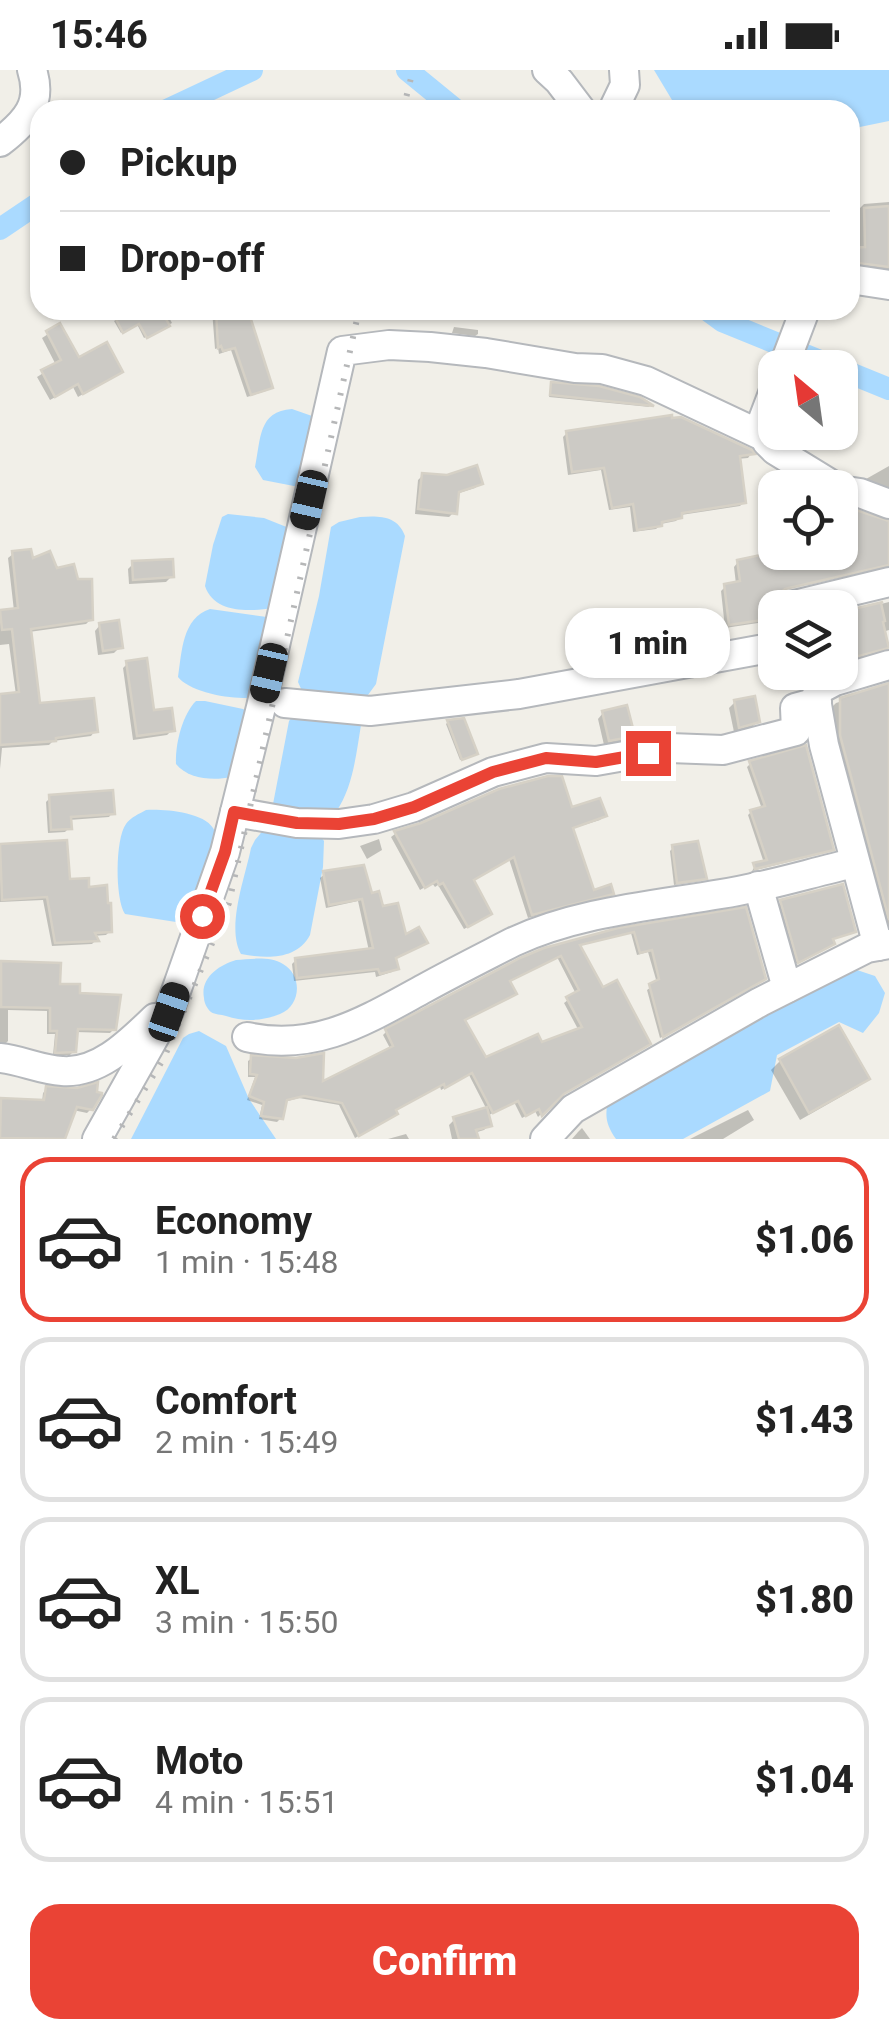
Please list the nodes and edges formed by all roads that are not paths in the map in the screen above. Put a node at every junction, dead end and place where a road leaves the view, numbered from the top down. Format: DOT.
graph roads {
  1 [pos="32,70"];
  2 [pos="547,70"];
  3 [pos="624,70"];
  4 [pos="34,100"];
  5 [pos="573,100"];
  6 [pos="618,100"];
  7 [pos="30,110"];
  8 [pos="0,142"];
  9 [pos="860,281"];
  10 [pos="889,285"];
  11 [pos="801,320"];
  12 [pos="790,350"];
  13 [pos="758,429"];
  14 [pos="775,450"];
  15 [pos="807,470"];
  16 [pos="858,493"];
  17 [pos="889,504"];
  18 [pos="889,582"];
  19 [pos="856,590"];
  20 [pos="758,650"];
  21 [pos="889,666"];
  22 [pos="817,702"];
  23 [pos="285,704"];
  24 [pos="234,812"];
  25 [pos="854,863"];
  26 [pos="758,886"];
  27 [pos="883,945"];
  28 [pos="787,988"];
  29 [pos="169,1012"];
  30 [pos="247,1037"];
  31 [pos="0,1058"];
  32 [pos="97,1139"];
  33 [pos="545,1139"];
  1 -- 4 [label="street"];
  2 -- 5 [label="street"];
  3 -- 6 [label="street"];
  7 -- 8 [label="street"];
  9 -- 10 [label="street"];
  11 -- 12 [label="street"];
  13 -- 24 [label="street"];
  14 -- 15 [label="street"];
  16 -- 17 [label="street"];
  18 -- 19 [label="street"];
  20 -- 23 [label="street"];
  21 -- 22 [label="street"];
  22 -- 24 [label="street"];
  22 -- 25 [label="street"];
  24 -- 29 [label="street"];
  25 -- 26 [label="street"];
  25 -- 27 [label="street"];
  26 -- 28 [label="street"];
  26 -- 30 [label="street"];
  27 -- 28 [label="street"];
  28 -- 33 [label="street"];
  29 -- 31 [label="street"];
  29 -- 32 [label="street"];
}
